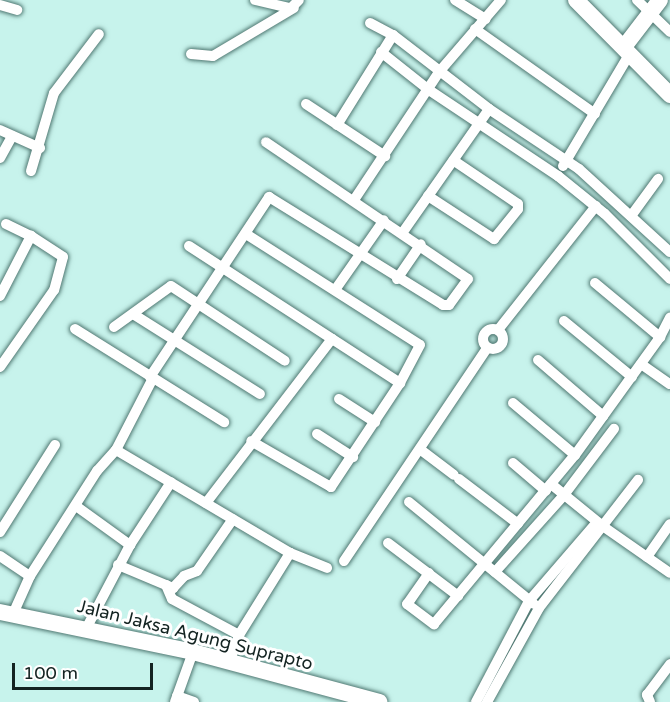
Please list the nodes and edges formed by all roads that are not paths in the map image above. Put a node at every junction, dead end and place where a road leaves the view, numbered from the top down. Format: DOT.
graph roads {
  1 [pos="255,0"];
  2 [pos="455,0"];
  3 [pos="501,0"];
  4 [pos="576,0"];
  5 [pos="637,0"];
  6 [pos="297,4"];
  7 [pos="0,5"];
  8 [pos="656,6"];
  9 [pos="16,10"];
  10 [pos="485,19"];
  11 [pos="370,23"];
  12 [pos="475,29"];
  13 [pos="670,32"];
  14 [pos="99,34"];
  15 [pos="393,35"];
  16 [pos="627,50"];
  17 [pos="381,52"];
  18 [pos="191,54"];
  19 [pos="439,72"];
  20 [pos="429,90"];
  21 [pos="670,95"];
  22 [pos="306,104"];
  23 [pos="489,109"];
  24 [pos="595,114"];
  25 [pos="478,123"];
  26 [pos="337,125"];
  27 [pos="0,130"];
  28 [pos="12,136"];
  29 [pos="266,142"];
  30 [pos="40,148"];
  31 [pos="385,156"];
  32 [pos="0,158"];
  33 [pos="453,160"];
  34 [pos="566,161"];
  35 [pos="31,171"];
  36 [pos="557,175"];
  37 [pos="591,178"];
  38 [pos="658,179"];
  39 [pos="581,194"];
  40 [pos="428,196"];
  41 [pos="354,200"];
  42 [pos="615,201"];
  43 [pos="596,206"];
  44 [pos="605,214"];
  45 [pos="631,216"];
  46 [pos="384,220"];
  47 [pos="6,224"];
  48 [pos="403,232"];
  49 [pos="246,234"];
  50 [pos="31,236"];
  51 [pos="421,244"];
  52 [pos="189,246"];
  53 [pos="670,252"];
  54 [pos="358,255"];
  55 [pos="223,268"];
  56 [pos="397,279"];
  57 [pos="670,279"];
  58 [pos="595,283"];
  59 [pos="335,290"];
  60 [pos="0,296"];
  61 [pos="199,304"];
  62 [pos="133,314"];
  63 [pos="670,317"];
  64 [pos="564,321"];
  65 [pos="114,327"];
  66 [pos="75,329"];
  67 [pos="660,338"];
  68 [pos="332,339"];
  69 [pos="175,341"];
  70 [pos="538,360"];
  71 [pos="285,361"];
  72 [pos="641,364"];
  73 [pos="0,367"];
  74 [pos="152,377"];
  75 [pos="632,377"];
  76 [pos="400,383"];
  77 [pos="670,384"];
  78 [pos="260,394"];
  79 [pos="339,399"];
  80 [pos="513,403"];
  81 [pos="603,416"];
  82 [pos="224,422"];
  83 [pos="375,422"];
  84 [pos="614,429"];
  85 [pos="317,434"];
  86 [pos="251,441"];
  87 [pos="55,445"];
  88 [pos="116,450"];
  89 [pos="421,450"];
  90 [pos="574,455"];
  91 [pos="352,457"];
  92 [pos="513,463"];
  93 [pos="638,480"];
  94 [pos="171,482"];
  95 [pos="548,488"];
  96 [pos="564,495"];
  97 [pos="409,502"];
  98 [pos="206,503"];
  99 [pos="76,506"];
  100 [pos="233,519"];
  101 [pos="518,524"];
  102 [pos="670,524"];
  103 [pos="600,525"];
  104 [pos="0,532"];
  105 [pos="388,543"];
  106 [pos="130,544"];
  107 [pos="290,553"];
  108 [pos="0,556"];
  109 [pos="647,557"];
  110 [pos="344,561"];
  111 [pos="485,563"];
  112 [pos="118,565"];
  113 [pos="327,568"];
  114 [pos="495,572"];
  115 [pos="429,573"];
  116 [pos="670,573"];
  117 [pos="30,576"];
  118 [pos="166,585"];
  119 [pos="458,596"];
  120 [pos="529,601"];
  121 [pos="539,608"];
  122 [pos="7,613"];
  123 [pos="87,627"];
  124 [pos="239,636"];
  125 [pos="193,652"];
  126 [pos="229,663"];
  127 [pos="670,664"];
  128 [pos="176,699"];
  129 [pos="194,702"];
  130 [pos="378,702"];
  131 [pos="476,702"];
  132 [pos="488,702"];
  133 [pos="650,702"];
  1 -- 6 [label="street"];
  2 -- 10 [label="street"];
  3 -- 10 [label="street"];
  4 -- 16 [label="main road"];
  5 -- 8 [label="street"];
  6 -- 18 [label="street"];
  7 -- 9 [label="street"];
  8 -- 13 [label="street"];
  8 -- 16 [label="main road"];
  10 -- 12 [label="street"];
  11 -- 15 [label="street"];
  12 -- 19 [label="street"];
  12 -- 24 [label="street"];
  14 -- 30 [label="street"];
  15 -- 17 [label="street"];
  15 -- 19 [label="street"];
  16 -- 21 [label="main road"];
  16 -- 24 [label="street"];
  17 -- 20 [label="street"];
  17 -- 26 [label="street"];
  19 -- 20 [label="street"];
  19 -- 23 [label="street"];
  20 -- 25 [label="street"];
  20 -- 31 [label="street"];
  22 -- 26 [label="street"];
  23 -- 25 [label="street"];
  23 -- 34 [label="street"];
  24 -- 34 [label="street"];
  25 -- 33 [label="street"];
  25 -- 36 [label="street"];
  26 -- 31 [label="street"];
  27 -- 28 [label="street"];
  28 -- 30 [label="street"];
  28 -- 32 [label="street"];
  29 -- 41 [label="street"];
  30 -- 35 [label="street"];
  31 -- 41 [label="street"];
  33 -- 40 [label="street"];
  33 -- 40 [label="street"];
  34 -- 36 [label="street"];
  34 -- 37 [label="street"];
  36 -- 39 [label="street"];
  37 -- 39 [label="street"];
  37 -- 42 [label="street"];
  38 -- 45 [label="street"];
  39 -- 43 [label="street"];
  40 -- 48 [label="street"];
  41 -- 46 [label="street"];
  42 -- 44 [label="street"];
  42 -- 45 [label="street"];
  43 -- 44 [label="street"];
  43 -- 89 [label="street"];
  44 -- 57 [label="street"];
  45 -- 53 [label="street"];
  46 -- 48 [label="street"];
  46 -- 54 [label="street"];
  47 -- 50 [label="street"];
  48 -- 51 [label="street"];
  49 -- 54 [label="street"];
  49 -- 55 [label="street"];
  49 -- 59 [label="street"];
  50 -- 60 [label="street"];
  50 -- 73 [label="street"];
  51 -- 56 [label="street"];
  51 -- 56 [label="street"];
  52 -- 55 [label="street"];
  54 -- 56 [label="street"];
  54 -- 59 [label="street"];
  55 -- 61 [label="street"];
  55 -- 68 [label="street"];
  58 -- 67 [label="street"];
  59 -- 76 [label="street"];
  61 -- 62 [label="street"];
  61 -- 69 [label="street"];
  61 -- 71 [label="street"];
  62 -- 65 [label="street"];
  62 -- 69 [label="street"];
  63 -- 67 [label="street"];
  64 -- 75 [label="street"];
  66 -- 74 [label="street"];
  67 -- 72 [label="street"];
  68 -- 76 [label="street"];
  68 -- 86 [label="street"];
  69 -- 74 [label="street"];
  69 -- 78 [label="street"];
  70 -- 81 [label="street"];
  72 -- 75 [label="street"];
  72 -- 77 [label="street"];
  74 -- 82 [label="street"];
  74 -- 88 [label="street"];
  75 -- 81 [label="street"];
  76 -- 83 [label="street"];
  79 -- 83 [label="street"];
  80 -- 90 [label="street"];
  81 -- 90 [label="street"];
  83 -- 91 [label="street"];
  84 -- 96 [label="street"];
  85 -- 91 [label="street"];
  86 -- 91 [label="street"];
  86 -- 98 [label="street"];
  87 -- 104 [label="street"];
  88 -- 94 [label="street"];
  88 -- 99 [label="street"];
  89 -- 101 [label="street"];
  89 -- 110 [label="street"];
  90 -- 95 [label="street"];
  92 -- 95 [label="street"];
  93 -- 103 [label="street"];
  94 -- 98 [label="street"];
  94 -- 106 [label="street"];
  95 -- 96 [label="street"];
  95 -- 101 [label="street"];
  96 -- 103 [label="street"];
  96 -- 114 [label="street"];
  97 -- 111 [label="street"];
  98 -- 100 [label="street"];
  99 -- 106 [label="street"];
  99 -- 117 [label="street"];
  100 -- 107 [label="street"];
  100 -- 118 [label="street"];
  101 -- 111 [label="street"];
  102 -- 109 [label="street"];
  103 -- 109 [label="street"];
  103 -- 120 [label="street"];
  103 -- 121 [label="street"];
  105 -- 115 [label="street"];
  106 -- 112 [label="street"];
  107 -- 113 [label="street"];
  107 -- 124 [label="street"];
  108 -- 117 [label="street"];
  109 -- 116 [label="street"];
  111 -- 114 [label="street"];
  111 -- 119 [label="street"];
  112 -- 118 [label="street"];
  112 -- 123 [label="street"];
  114 -- 120 [label="street"];
  115 -- 119 [label="street"];
  115 -- 119 [label="street"];
  117 -- 122 [label="street"];
  118 -- 124 [label="street"];
  120 -- 121 [label="street"];
  120 -- 131 [label="street"];
  121 -- 132 [label="street"];
  122 -- 123 [label="main road, Jalan Jaksa Agung Suprapto"];
  123 -- 125 [label="main road, Jalan Jaksa Agung Suprapto"];
  124 -- 126 [label="street"];
  125 -- 126 [label="main road, Jalan Jaksa Agung Suprapto"];
  125 -- 128 [label="street"];
  126 -- 130 [label="main road, Jalan Jaksa Agung Suprapto"];
  127 -- 133 [label="street"];
  128 -- 129 [label="street"];
}
